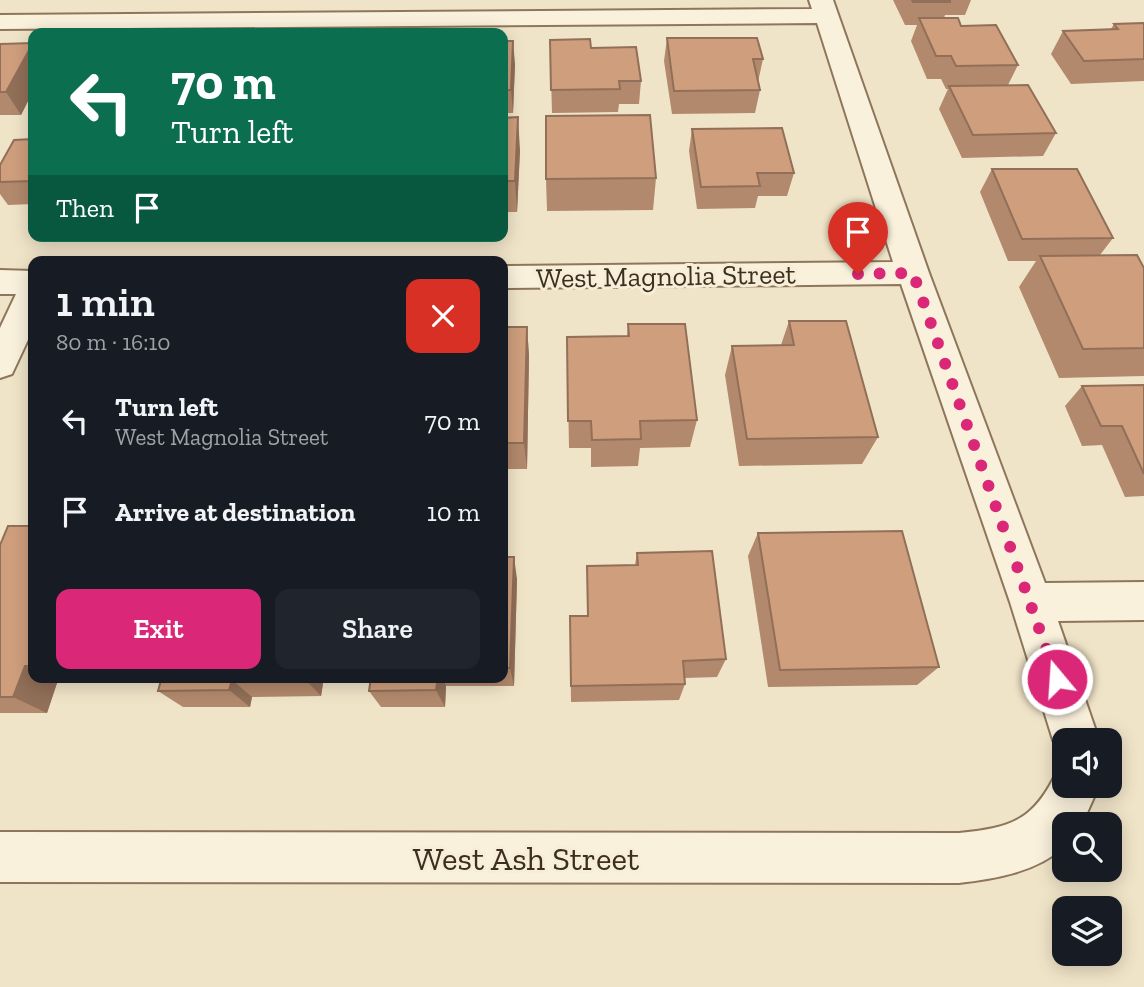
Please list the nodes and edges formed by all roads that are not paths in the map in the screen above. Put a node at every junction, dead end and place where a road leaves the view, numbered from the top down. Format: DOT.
graph roads {
  1 [pos="824,8"];
  2 [pos="0,22"];
  3 [pos="913,273"];
  4 [pos="508,277"];
  5 [pos="0,282"];
  6 [pos="28,282"];
  7 [pos="28,303"];
  8 [pos="0,365"];
  9 [pos="1144,601"];
  10 [pos="1031,602"];
  11 [pos="1072,728"];
  12 [pos="1069,798"];
  13 [pos="0,857"];
  1 -- 2 [label="street"];
  1 -- 3 [label="street"];
  3 -- 4 [label="street, West Magnolia Street"];
  3 -- 10 [label="street"];
  5 -- 6 [label="street"];
  7 -- 8 [label="street"];
  9 -- 10 [label="street"];
  10 -- 11 [label="street"];
  12 -- 13 [label="street, West Ash Street"];
}
